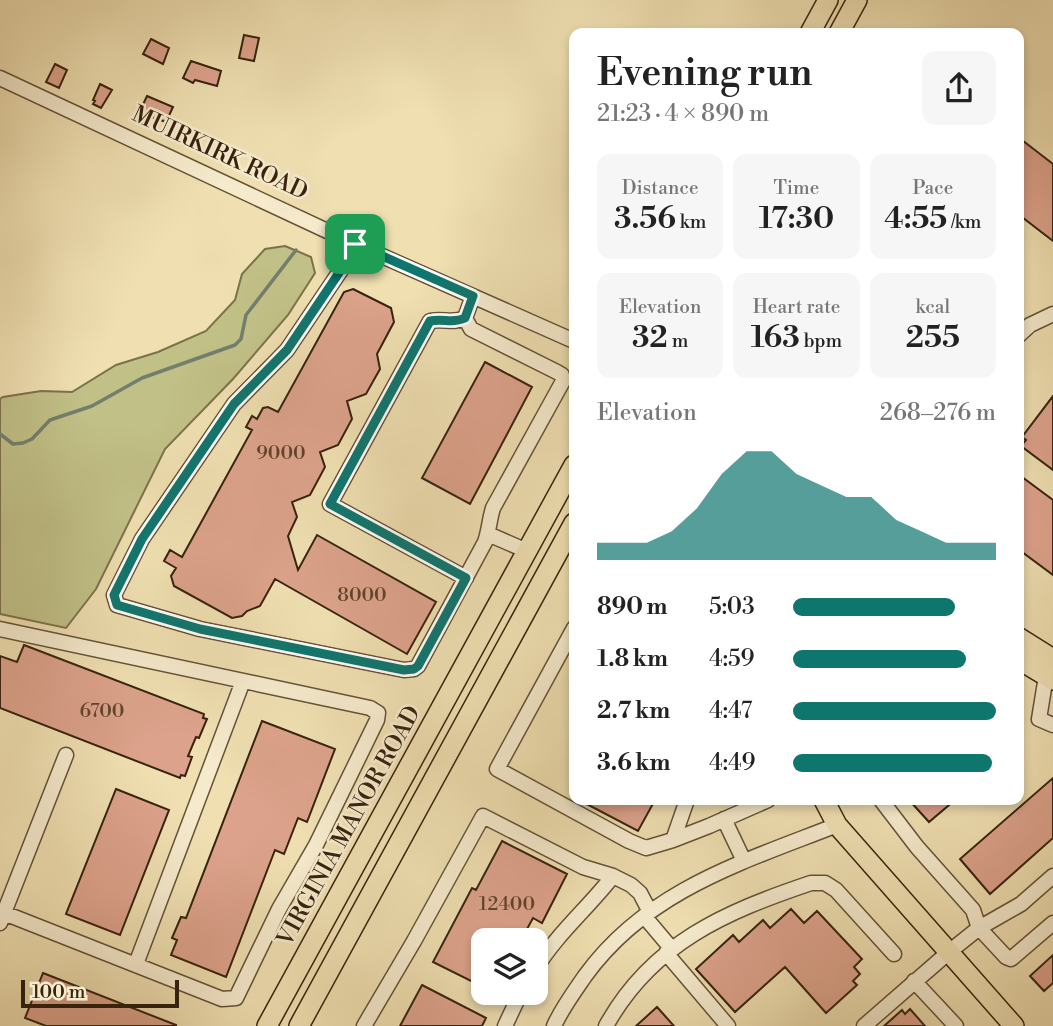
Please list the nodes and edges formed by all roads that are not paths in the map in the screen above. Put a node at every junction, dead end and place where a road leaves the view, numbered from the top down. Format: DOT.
graph roads {
  1 [pos="828,0"];
  2 [pos="858,0"];
  3 [pos="813,28"];
  4 [pos="842,28"];
  5 [pos="0,78"];
  6 [pos="355,244"];
  7 [pos="473,296"];
  8 [pos="1053,314"];
  9 [pos="465,318"];
  10 [pos="1024,330"];
  11 [pos="569,339"];
  12 [pos="569,474"];
  13 [pos="569,532"];
  14 [pos="488,534"];
  15 [pos="527,551"];
  16 [pos="466,578"];
  17 [pos="0,629"];
  18 [pos="569,637"];
  19 [pos="1024,642"];
  20 [pos="1024,661"];
  21 [pos="1051,671"];
  22 [pos="243,681"];
  23 [pos="1053,725"];
  24 [pos="66,755"];
  25 [pos="685,805"];
  26 [pos="756,805"];
  27 [pos="827,805"];
  28 [pos="885,805"];
  29 [pos="724,819"];
  30 [pos="837,825"];
  31 [pos="673,839"];
  32 [pos="744,861"];
  33 [pos="614,876"];
  34 [pos="1053,876"];
  35 [pos="647,914"];
  36 [pos="2,918"];
  37 [pos="1052,924"];
  38 [pos="979,928"];
  39 [pos="548,951"];
  40 [pos="669,951"];
  41 [pos="949,952"];
  42 [pos="894,954"];
  43 [pos="136,964"];
  44 [pos="914,981"];
  45 [pos="516,1005"];
  46 [pos="509,1025"];
  47 [pos="267,1026"];
  48 [pos="299,1026"];
  49 [pos="364,1026"];
  50 [pos="554,1026"];
  51 [pos="606,1026"];
  52 [pos="728,1026"];
  53 [pos="864,1026"];
  54 [pos="956,1026"];
  55 [pos="1014,1026"];
  1 -- 3 [label="main road"];
  2 -- 4 [label="main road"];
  5 -- 6 [label="street, MUIRKIRK ROAD"];
  6 -- 7 [label="street, MUIRKIRK ROAD"];
  6 -- 16 [label="street"];
  7 -- 9 [label="street"];
  7 -- 11 [label="street, MUIRKIRK ROAD"];
  8 -- 10 [label="street"];
  9 -- 14 [label="street"];
  9 -- 16 [label="street"];
  12 -- 15 [label="main road, VIRGINIA MANOR ROAD"];
  13 -- 48 [label="main road"];
  14 -- 15 [label="street"];
  14 -- 16 [label="street"];
  15 -- 47 [label="main road, VIRGINIA MANOR ROAD"];
  17 -- 22 [label="street"];
  18 -- 31 [label="street"];
  19 -- 21 [label="main road"];
  20 -- 21 [label="main road"];
  21 -- 23 [label="street"];
  22 -- 43 [label="street"];
  22 -- 43 [label="street"];
  24 -- 36 [label="street"];
  25 -- 31 [label="street"];
  26 -- 29 [label="street"];
  27 -- 30 [label="main road"];
  28 -- 38 [label="street"];
  29 -- 31 [label="street"];
  29 -- 32 [label="street"];
  30 -- 32 [label="street"];
  30 -- 41 [label="main road"];
  32 -- 35 [label="street"];
  33 -- 35 [label="street"];
  33 -- 39 [label="street"];
  33 -- 49 [label="street"];
  34 -- 38 [label="street"];
  35 -- 40 [label="street"];
  35 -- 50 [label="street"];
  36 -- 43 [label="street"];
  37 -- 38 [label="street"];
  38 -- 41 [label="street"];
  40 -- 42 [label="street"];
  40 -- 51 [label="street"];
  40 -- 52 [label="street"];
  41 -- 44 [label="street"];
  41 -- 55 [label="main road"];
  44 -- 53 [label="street"];
  44 -- 54 [label="street"];
  45 -- 46 [label="street"];
}
